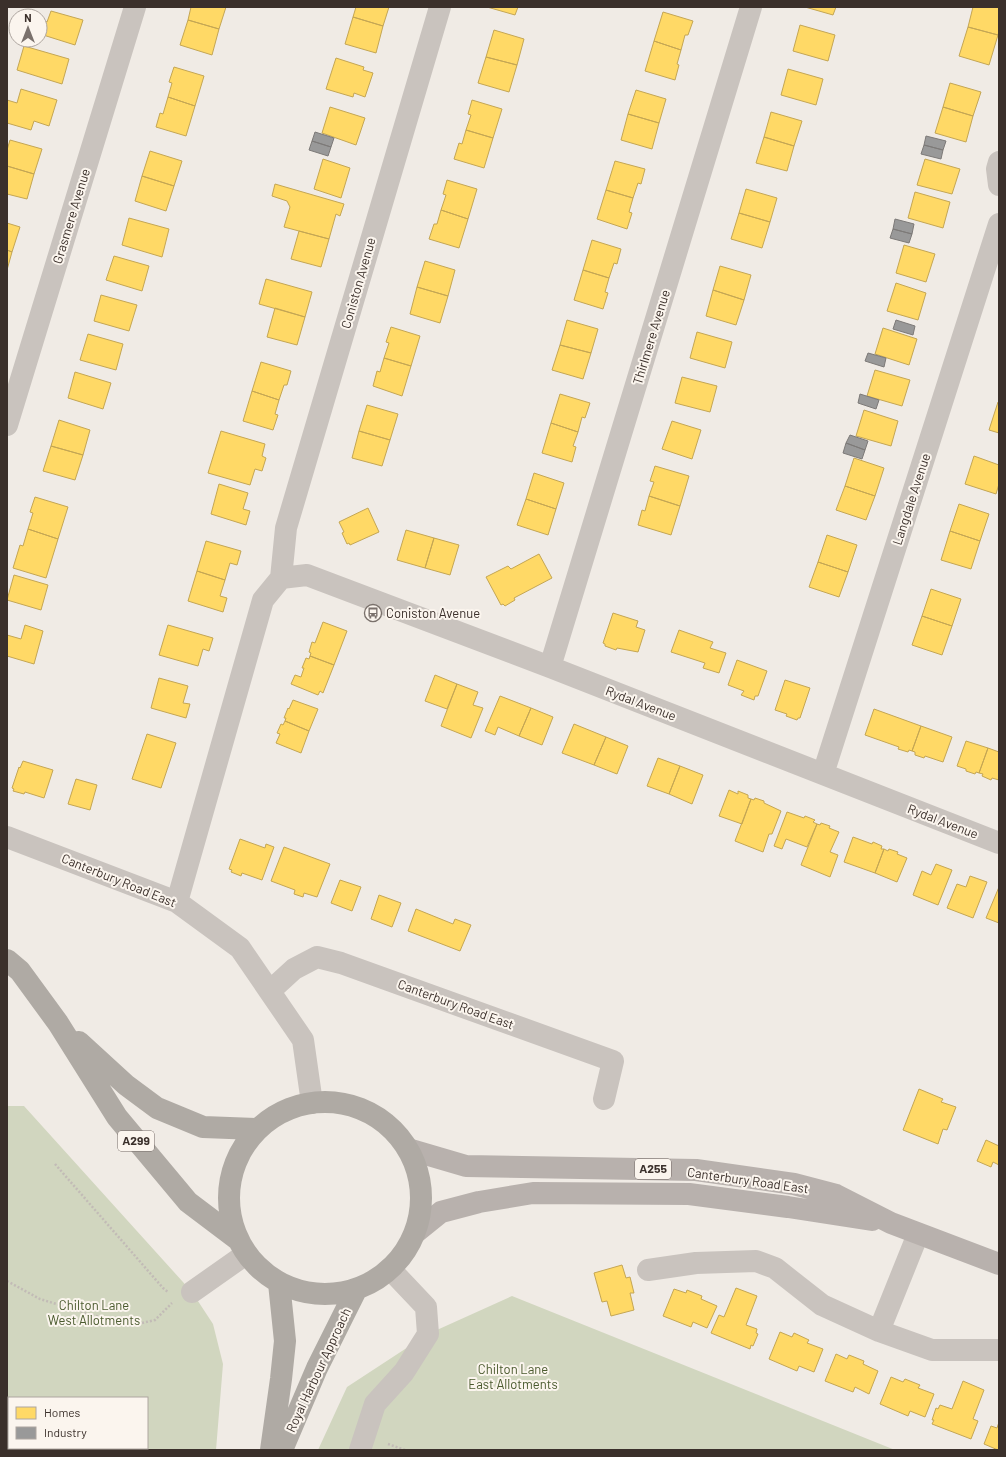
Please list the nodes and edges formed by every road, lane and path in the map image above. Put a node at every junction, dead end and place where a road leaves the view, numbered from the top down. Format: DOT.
graph roads {
  1 [pos="135,7"];
  2 [pos="440,7"];
  3 [pos="752,7"];
  4 [pos="999,162"];
  5 [pos="999,185"];
  6 [pos="999,224"];
  7 [pos="7,425"];
  8 [pos="281,578"];
  9 [pos="550,667"];
  10 [pos="823,774"];
  11 [pos="7,837"];
  12 [pos="999,843"];
  13 [pos="177,902"];
  14 [pos="7,960"];
  15 [pos="270,991"];
  16 [pos="58,1023"];
  17 [pos="604,1099"];
  18 [pos="312,1103"];
  19 [pos="257,1130"];
  20 [pos="408,1149"];
  21 [pos="55,1164"];
  22 [pos="891,1223"];
  23 [pos="415,1232"];
  24 [pos="918,1234"];
  25 [pos="242,1246"];
  26 [pos="999,1264"];
  27 [pos="390,1269"];
  28 [pos="648,1270"];
  29 [pos="7,1281"];
  30 [pos="279,1283"];
  31 [pos="356,1290"];
  32 [pos="184,1296"];
  33 [pos="879,1331"];
  34 [pos="999,1350"];
  35 [pos="271,1450"];
  36 [pos="282,1450"];
  37 [pos="360,1450"];
  1 -- 7 [label="street, Grasmere Avenue"];
  2 -- 8 [label="street, Coniston Avenue"];
  3 -- 9 [label="street, Thirlmere Avenue"];
  4 -- 5 [label="street"];
  6 -- 10 [label="street, Langdale Avenue"];
  8 -- 9 [label="street, Rydal Avenue"];
  8 -- 13 [label="street"];
  9 -- 10 [label="street, Rydal Avenue"];
  10 -- 12 [label="street, Rydal Avenue"];
  11 -- 13 [label="street, Canterbury Road East"];
  13 -- 15 [label="street, Canterbury Road East"];
  14 -- 16 [label="highway, A299"];
  15 -- 17 [label="street, Canterbury Road East"];
  15 -- 18 [label="street, Canterbury Road East"];
  16 -- 19 [label="highway, A299"];
  16 -- 25 [label="highway, A299"];
  18 -- 19 [label="highway"];
  18 -- 20 [label="highway"];
  19 -- 25 [label="highway"];
  20 -- 22 [label="main road, Canterbury Road East / A255"];
  20 -- 23 [label="highway"];
  21 -- 32 [label="path"];
  22 -- 23 [label="main road, Canterbury Road East / A255"];
  22 -- 24 [label="main road, Canterbury Road East / A255"];
  23 -- 27 [label="highway"];
  24 -- 26 [label="main road, Canterbury Road East / A255"];
  24 -- 33 [label="street"];
  25 -- 30 [label="highway"];
  25 -- 32 [label="street"];
  27 -- 31 [label="highway"];
  27 -- 37 [label="street"];
  28 -- 33 [label="street"];
  29 -- 32 [label="path"];
  30 -- 31 [label="highway"];
  30 -- 35 [label="highway, Royal Harbour Approach"];
  31 -- 36 [label="highway, Royal Harbour Approach"];
  33 -- 34 [label="street"];
}
